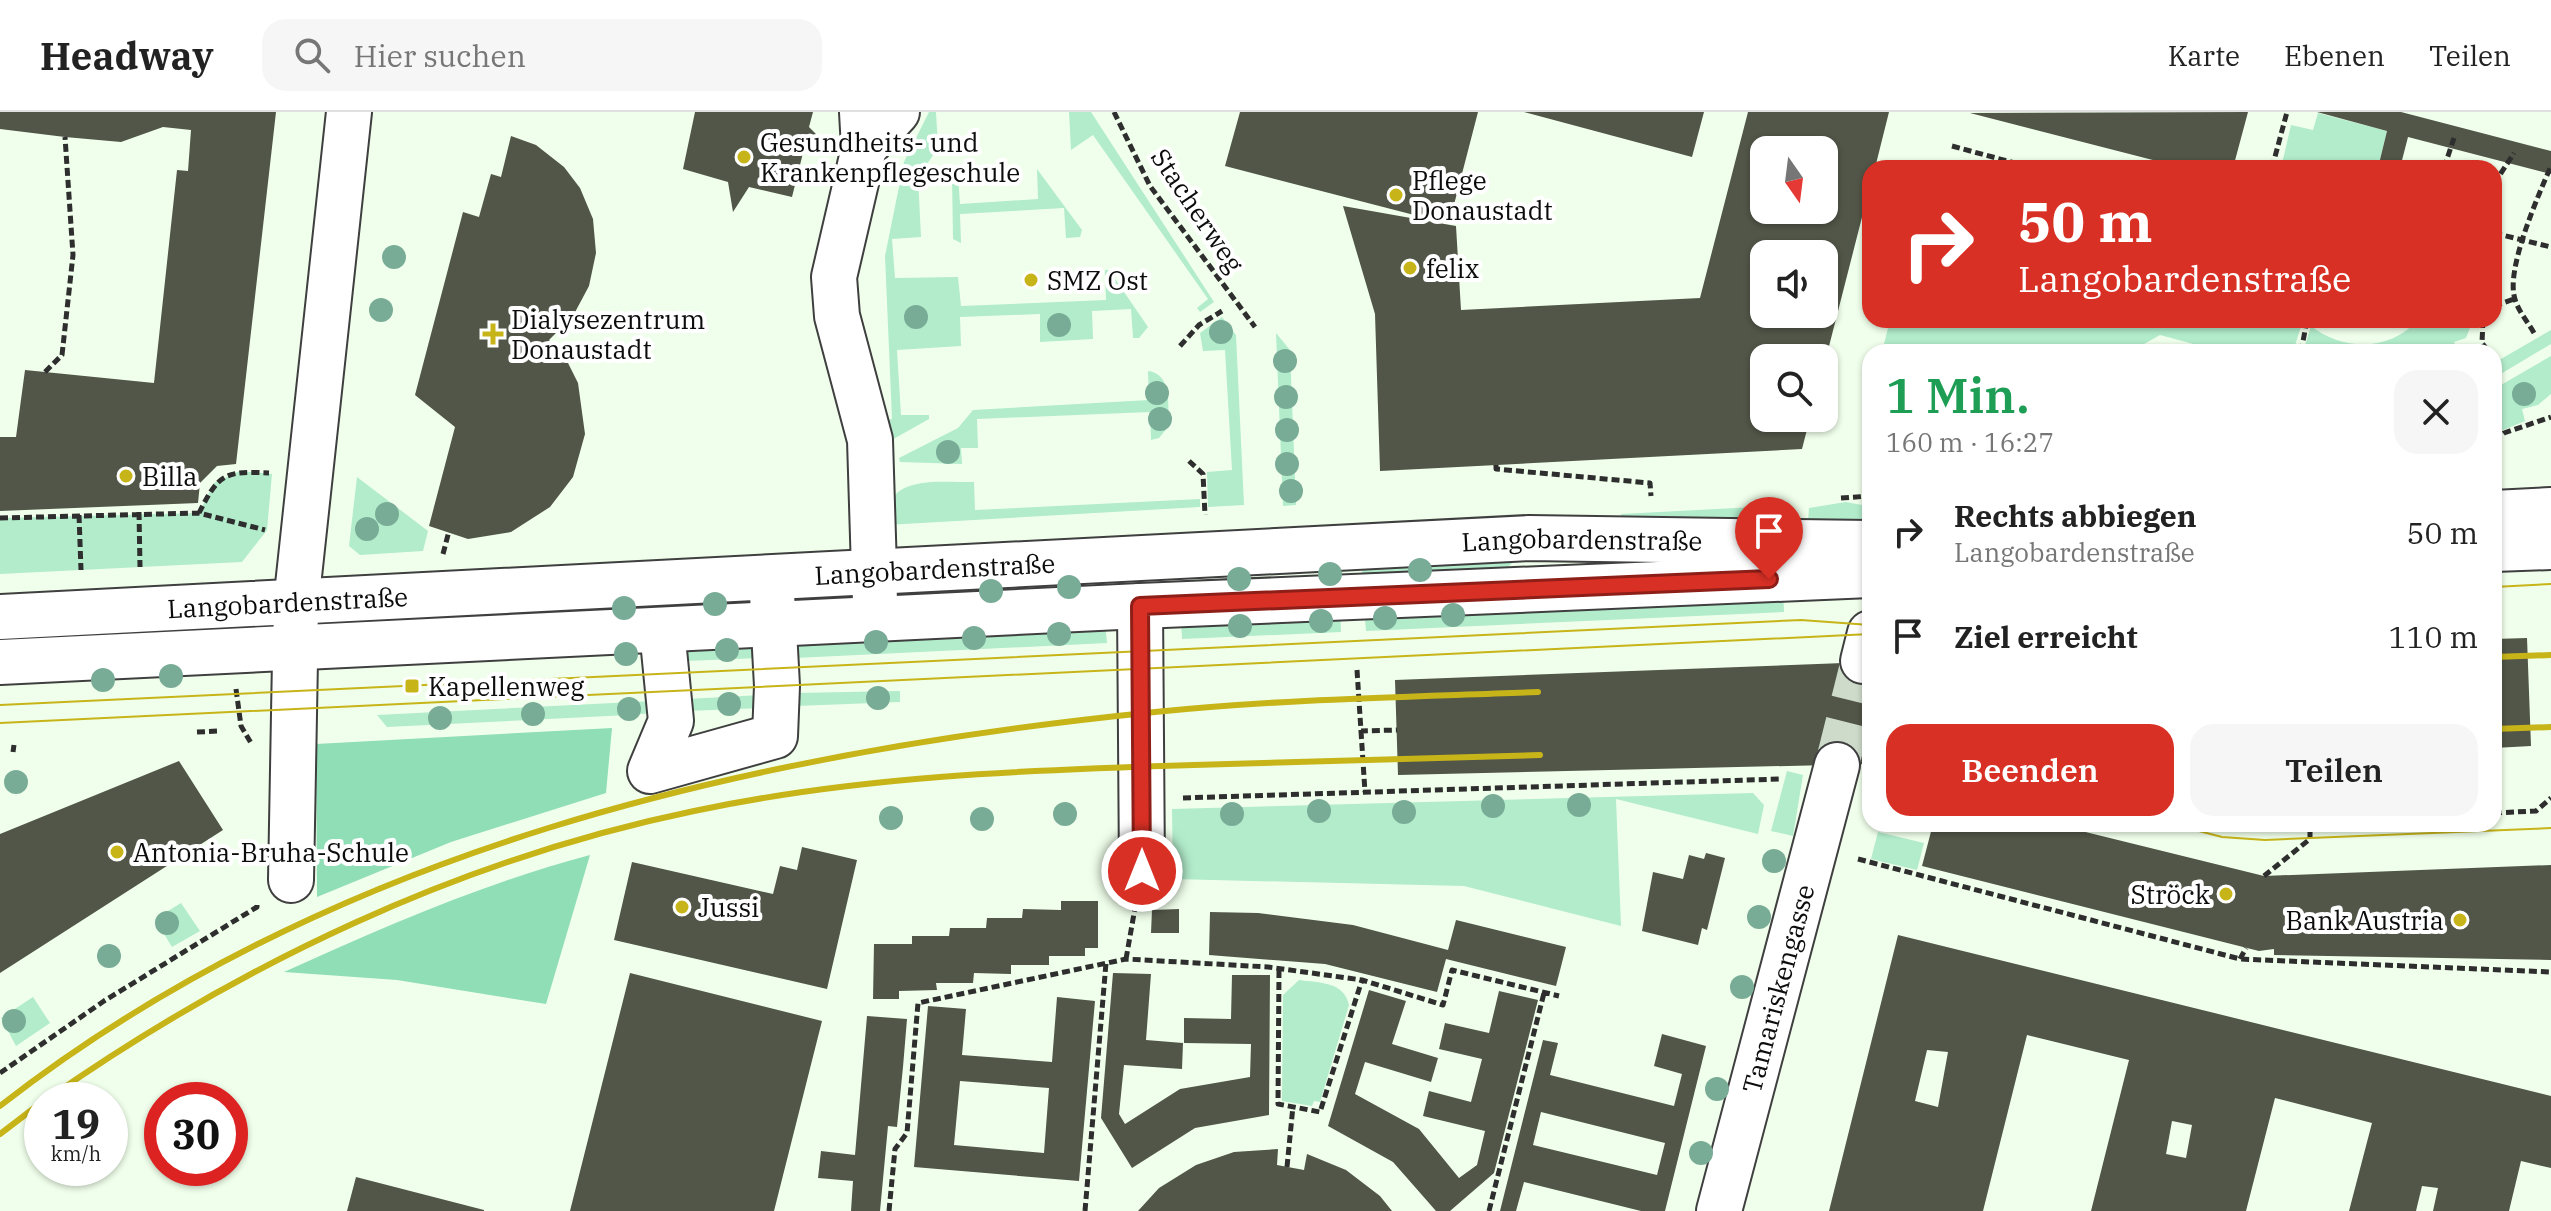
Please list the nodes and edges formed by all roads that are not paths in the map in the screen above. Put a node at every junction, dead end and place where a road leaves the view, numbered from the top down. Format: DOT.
graph roads {
  1 [pos="349,112"];
  2 [pos="897,112"];
  3 [pos="863,130"];
  4 [pos="2551,510"];
  5 [pos="2502,513"];
  6 [pos="1534,539"];
  7 [pos="1862,543"];
  8 [pos="2551,547"];
  9 [pos="2502,549"];
  10 [pos="875,573"];
  11 [pos="1862,575"];
  12 [pos="771,578"];
  13 [pos="1540,589"];
  14 [pos="296,604"];
  15 [pos="1140,606"];
  16 [pos="0,617"];
  17 [pos="875,619"];
  18 [pos="773,624"];
  19 [pos="662,630"];
  20 [pos="295,648"];
  21 [pos="0,662"];
  22 [pos="1837,765"];
  23 [pos="1142,871"];
  24 [pos="274,889"];
  25 [pos="1719,1211"];
  1 -- 14 [label="street"];
  2 -- 3 [label="street"];
  3 -- 10 [label="street"];
  4 -- 5 [label="street"];
  6 -- 7 [label="street, Langobardenstraße"];
  6 -- 10 [label="street, Langobardenstraße"];
  6 -- 13 [label="street"];
  8 -- 9 [label="street"];
  10 -- 12 [label="street, Langobardenstraße"];
  10 -- 17 [label="street"];
  11 -- 13 [label="street, Langobardenstraße"];
  12 -- 14 [label="street, Langobardenstraße"];
  12 -- 18 [label="street"];
  13 -- 15 [label="street, Langobardenstraße"];
  14 -- 16 [label="street, Langobardenstraße"];
  14 -- 20 [label="street"];
  15 -- 17 [label="street, Langobardenstraße"];
  15 -- 23 [label="street"];
  17 -- 18 [label="street, Langobardenstraße"];
  18 -- 19 [label="street, Langobardenstraße"];
  18 -- 19 [label="street"];
  19 -- 20 [label="street, Langobardenstraße"];
  20 -- 21 [label="street, Langobardenstraße"];
  20 -- 24 [label="street"];
  22 -- 25 [label="street, Tamariskengasse"];
}
